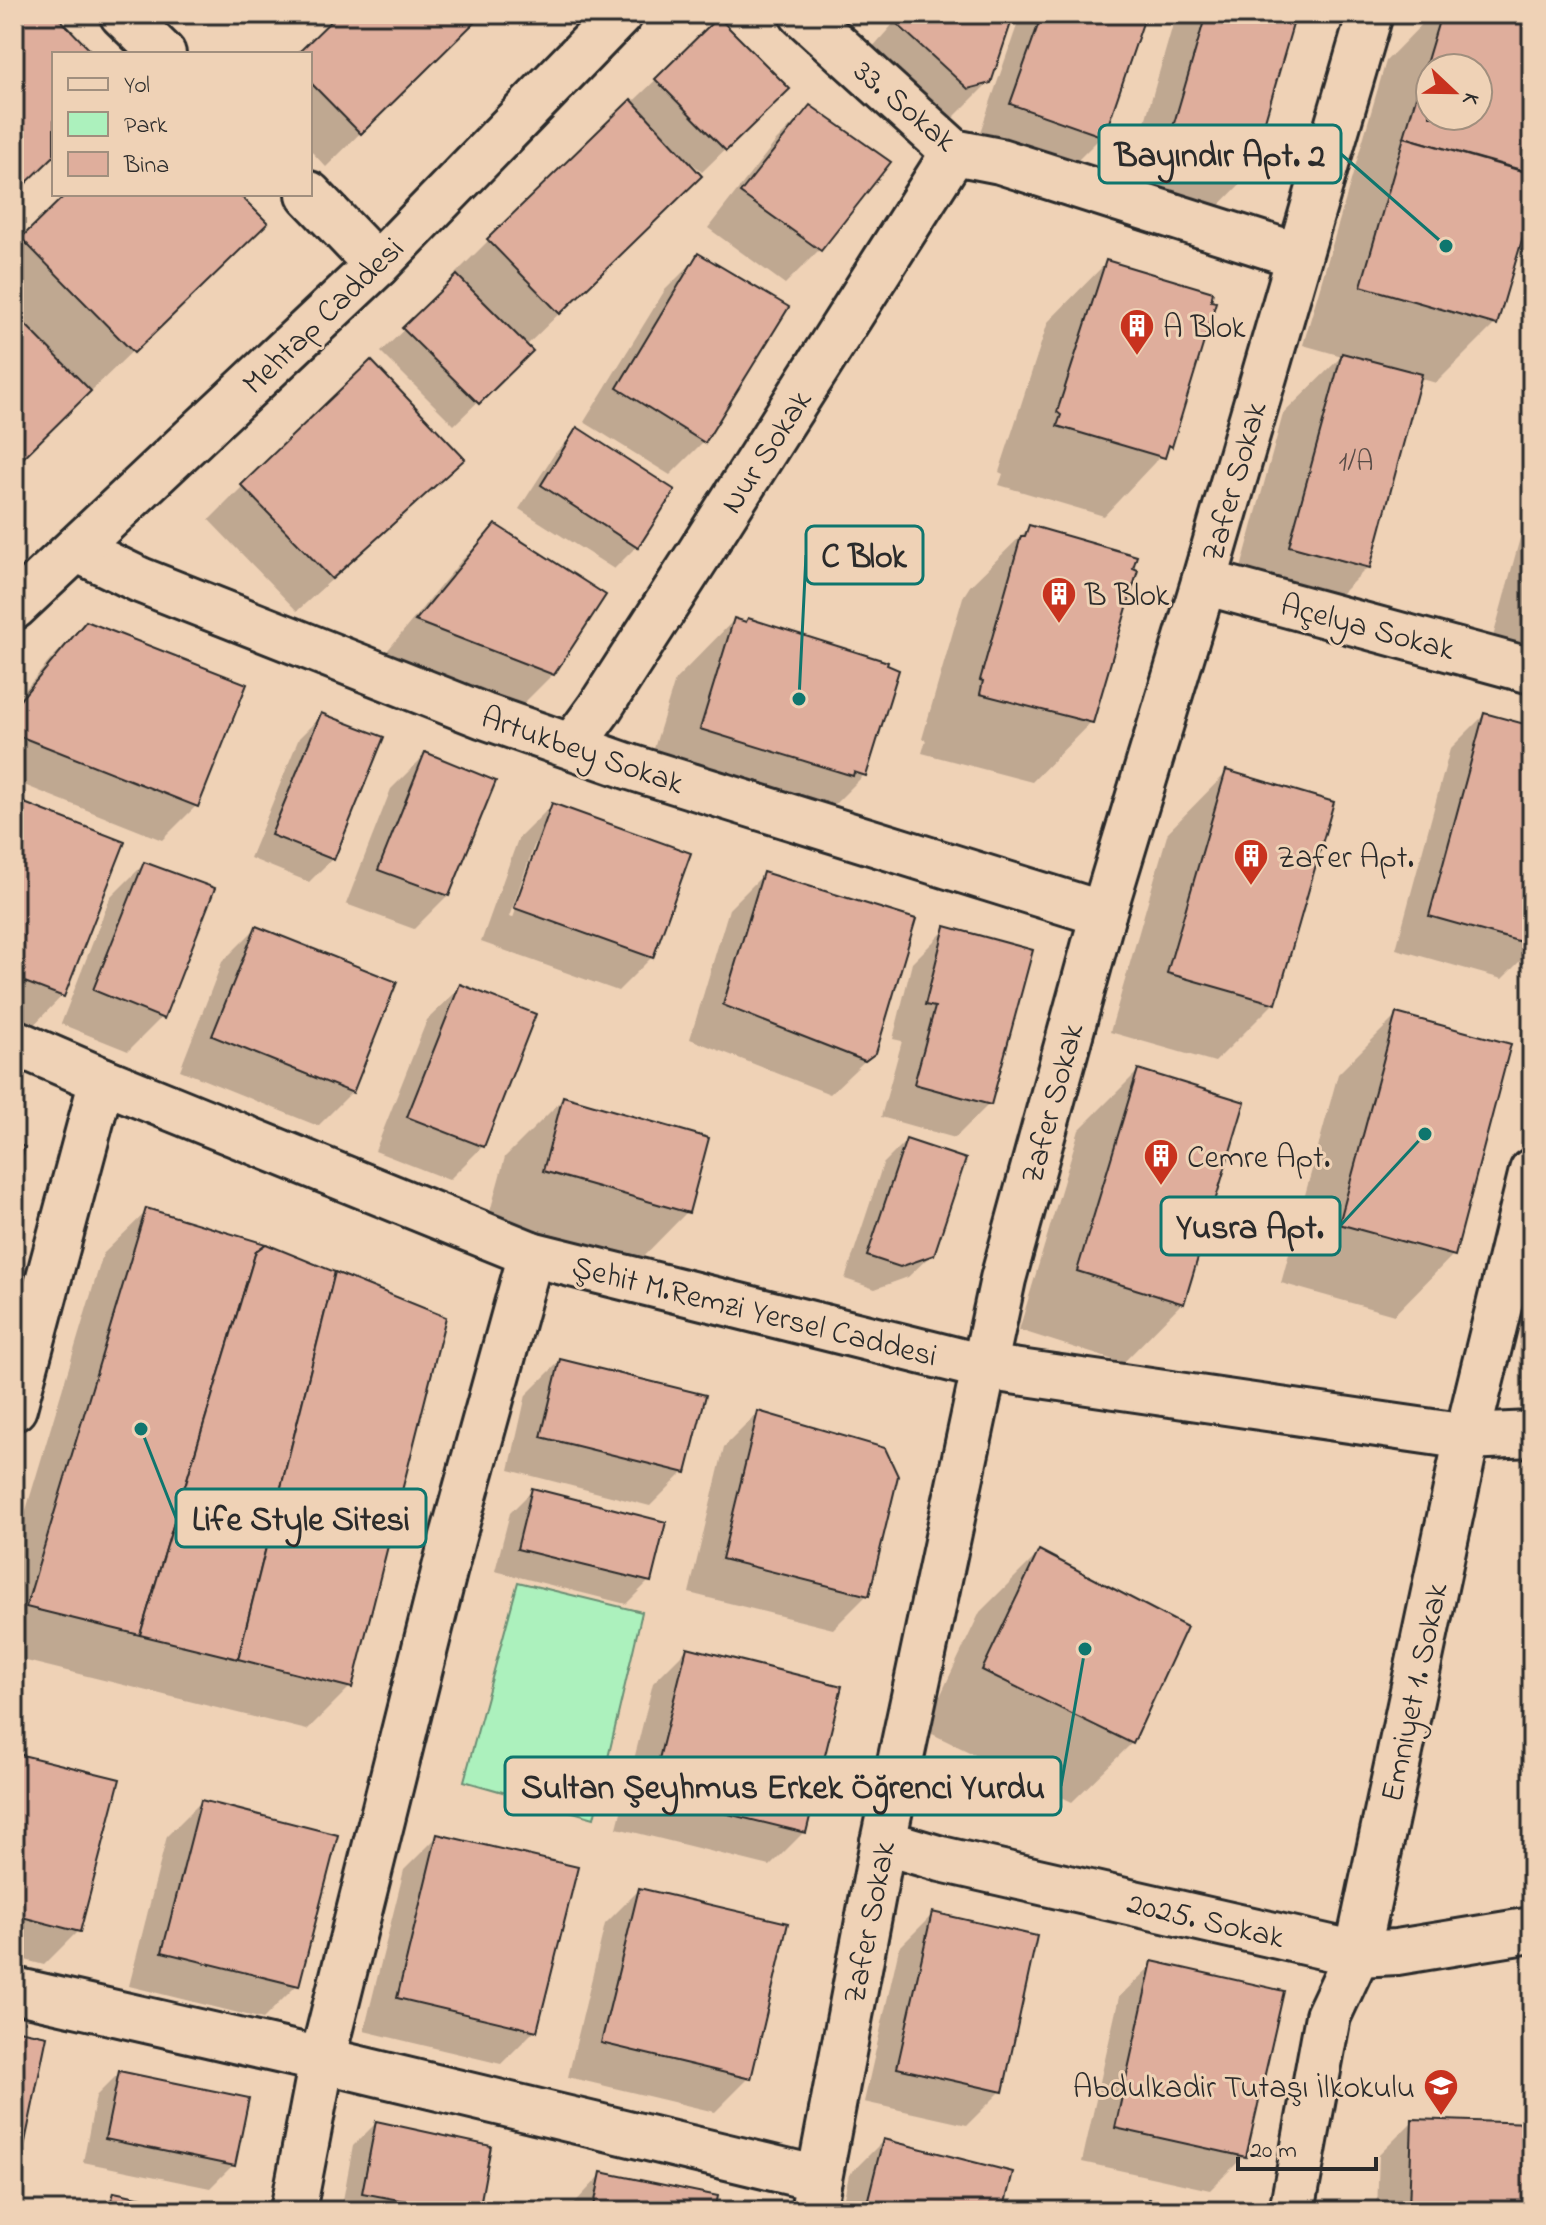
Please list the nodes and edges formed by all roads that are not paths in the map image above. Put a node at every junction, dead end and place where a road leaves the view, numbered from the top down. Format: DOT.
graph roads {
  1 [pos="122,14"];
  2 [pos="620,14"];
  3 [pos="802,14"];
  4 [pos="1370,14"];
  5 [pos="161,52"];
  6 [pos="954,152"];
  7 [pos="311,196"];
  8 [pos="1299,256"];
  9 [pos="377,265"];
  10 [pos="76,549"];
  11 [pos="1204,582"];
  12 [pos="14,607"];
  13 [pos="1532,671"];
  14 [pos="572,746"];
  15 [pos="1103,914"];
  16 [pos="14,1042"];
  17 [pos="102,1080"];
  18 [pos="1532,1171"];
  19 [pos="531,1254"];
  20 [pos="984,1367"];
  21 [pos="14,1408"];
  22 [pos="1532,1434"];
  23 [pos="1467,1437"];
  24 [pos="883,1842"];
  25 [pos="1532,1930"];
  26 [pos="1357,1954"];
  27 [pos="14,1990"];
  28 [pos="322,2060"];
  29 [pos="816,2195"];
  30 [pos="293,2211"];
  31 [pos="1292,2211"];
  1 -- 5 [label="street"];
  2 -- 9 [label="street, Mehtap Caddesi"];
  3 -- 6 [label="street, 33. Sokak"];
  4 -- 8 [label="street, Zafer Sokak"];
  6 -- 8 [label="street, 33. Sokak"];
  6 -- 14 [label="street, Nur Sokak"];
  7 -- 9 [label="street"];
  8 -- 11 [label="street, Zafer Sokak"];
  9 -- 10 [label="street, Mehtap Caddesi"];
  10 -- 12 [label="street, Mehtap Caddesi"];
  10 -- 14 [label="street, Artukbey Sokak"];
  11 -- 13 [label="street, Açelya Sokak"];
  11 -- 15 [label="street, Zafer Sokak"];
  14 -- 15 [label="street, Artukbey Sokak"];
  15 -- 20 [label="street, Zafer Sokak"];
  16 -- 17 [label="street, Şehit M.Remzi Yersel Caddesi"];
  17 -- 19 [label="street, Şehit M.Remzi Yersel Caddesi"];
  17 -- 21 [label="street"];
  18 -- 23 [label="street, Emniyet 1. Sokak"];
  19 -- 20 [label="street, Şehit M.Remzi Yersel Caddesi"];
  19 -- 28 [label="street"];
  20 -- 23 [label="street, Şehit M.Remzi Yersel Caddesi"];
  20 -- 24 [label="street, Zafer Sokak"];
  22 -- 23 [label="street, Şehit M.Remzi Yersel Caddesi"];
  23 -- 26 [label="street, Emniyet 1. Sokak"];
  24 -- 26 [label="street, 2025. Sokak"];
  24 -- 29 [label="street, Zafer Sokak"];
  25 -- 26 [label="street, 2025. Sokak"];
  26 -- 31 [label="street, Emniyet 1. Sokak"];
  27 -- 28 [label="street"];
  28 -- 29 [label="street"];
  28 -- 30 [label="street"];
}
